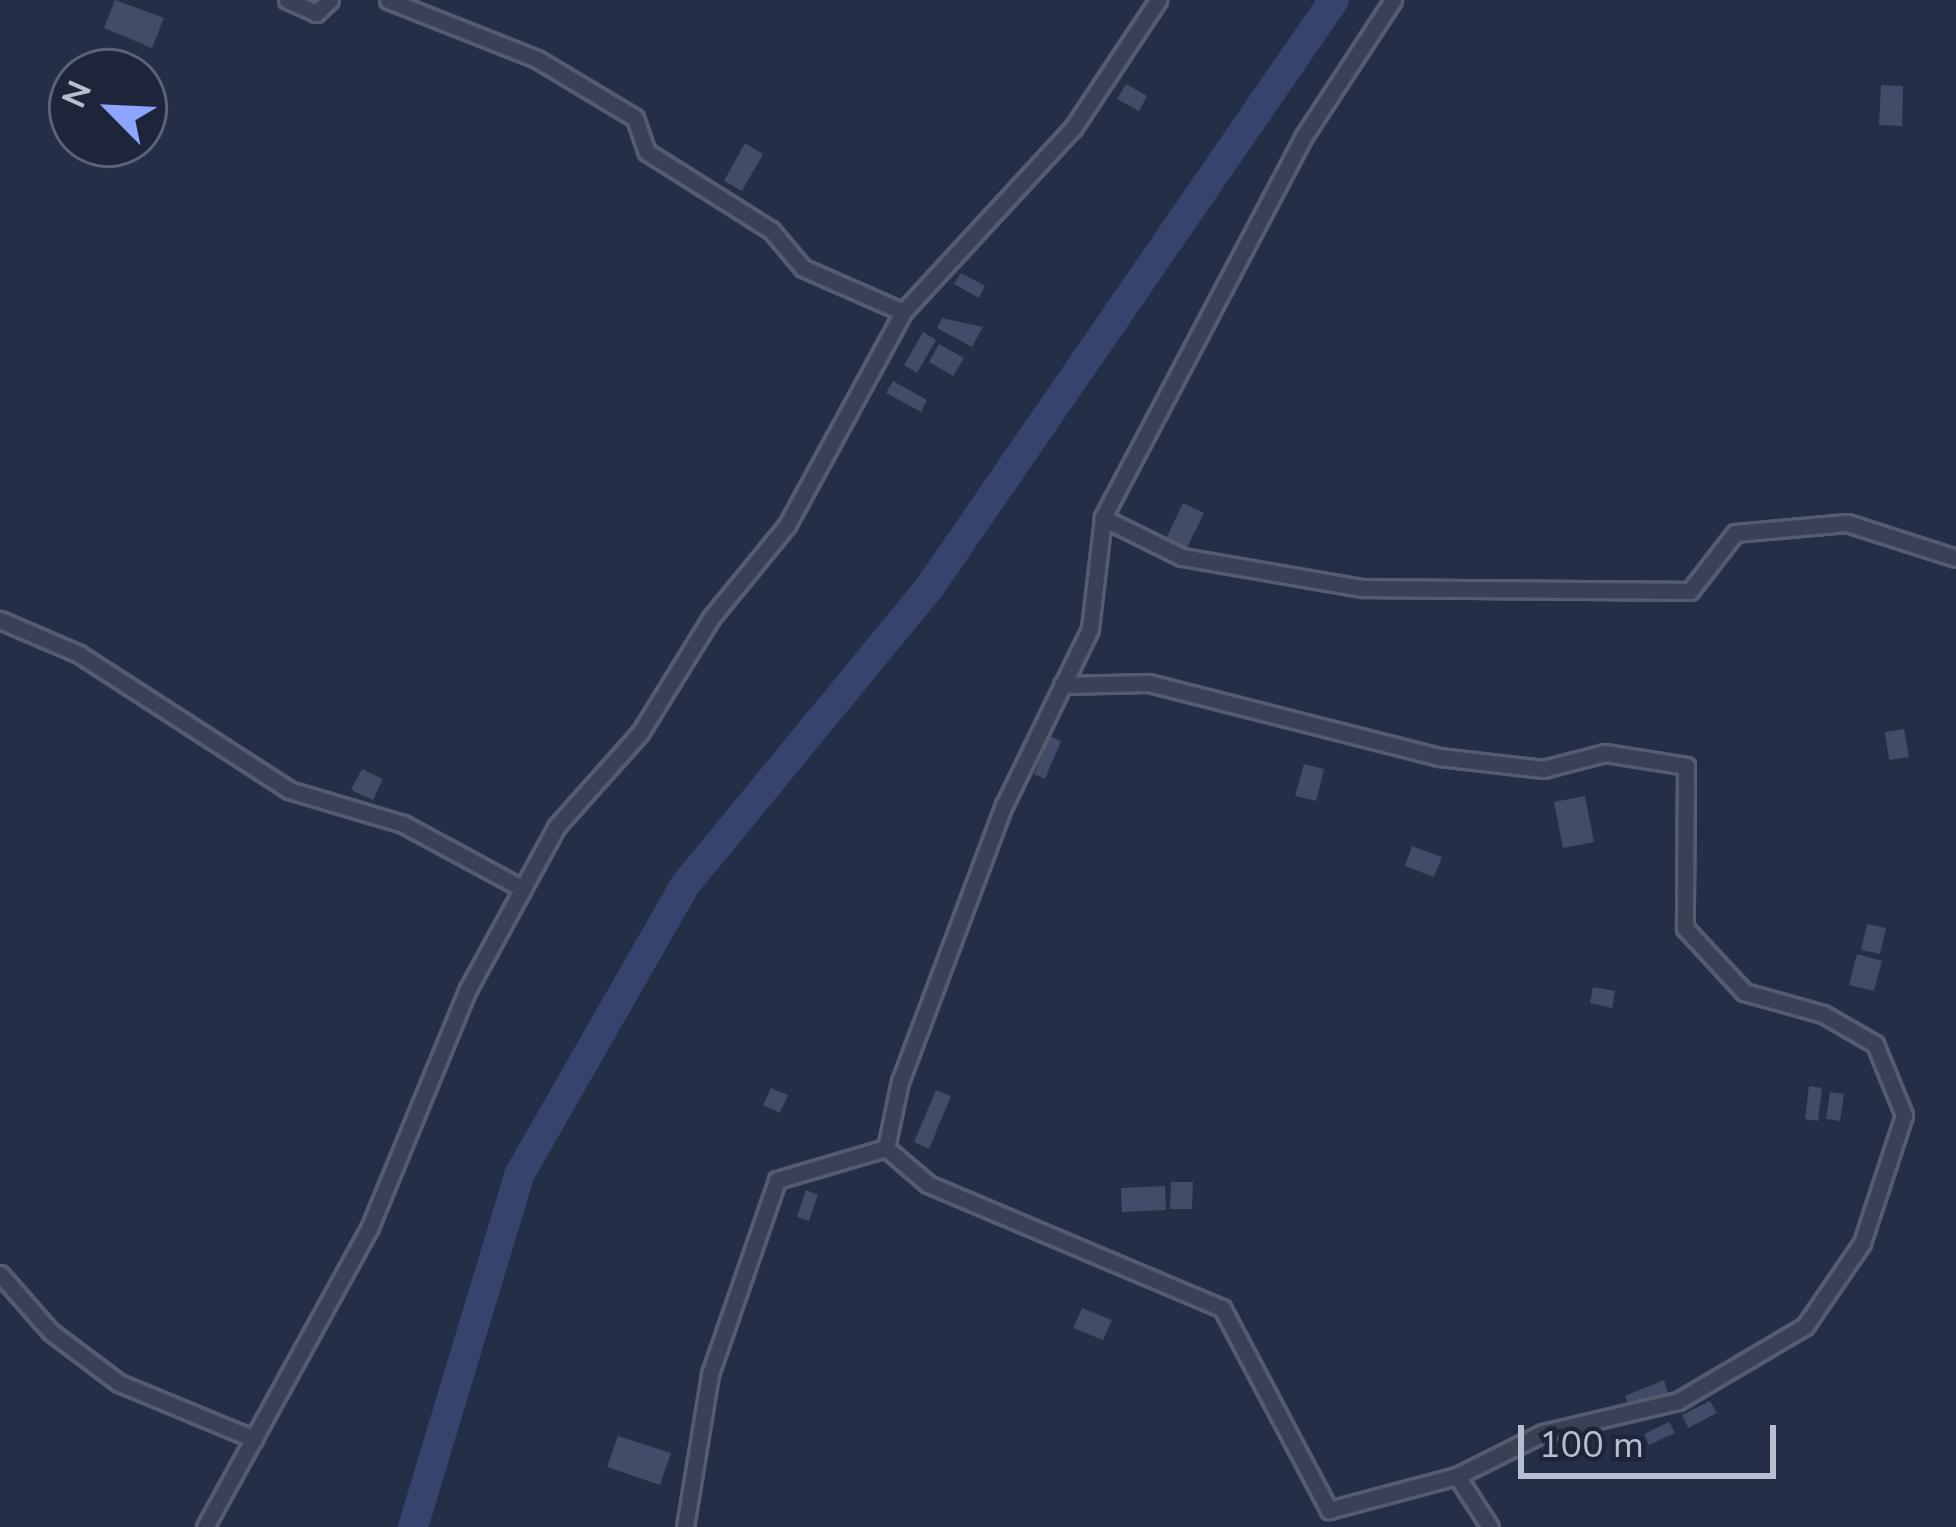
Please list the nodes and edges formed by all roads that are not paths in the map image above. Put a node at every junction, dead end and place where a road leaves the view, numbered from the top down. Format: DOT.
graph roads {
  1 [pos="286,0"];
  2 [pos="330,0"];
  3 [pos="388,0"];
  4 [pos="1158,0"];
  5 [pos="1393,0"];
  6 [pos="903,312"];
  7 [pos="1103,518"];
  8 [pos="1956,558"];
  9 [pos="0,620"];
  10 [pos="1062,686"];
  11 [pos="523,889"];
  12 [pos="886,1148"];
  13 [pos="0,1274"];
  14 [pos="254,1439"];
  15 [pos="1456,1477"];
  16 [pos="1331,1519"];
  17 [pos="205,1527"];
  18 [pos="685,1527"];
  19 [pos="1490,1527"];
  1 -- 2 [label="street"];
  3 -- 6 [label="street"];
  4 -- 6 [label="street"];
  5 -- 7 [label="street"];
  6 -- 11 [label="street"];
  7 -- 8 [label="street"];
  7 -- 10 [label="street"];
  9 -- 11 [label="street"];
  10 -- 12 [label="street"];
  10 -- 15 [label="street"];
  11 -- 14 [label="street"];
  12 -- 16 [label="street"];
  12 -- 18 [label="street"];
  13 -- 14 [label="street"];
  14 -- 17 [label="street"];
  15 -- 16 [label="street"];
  15 -- 19 [label="street"];
}
